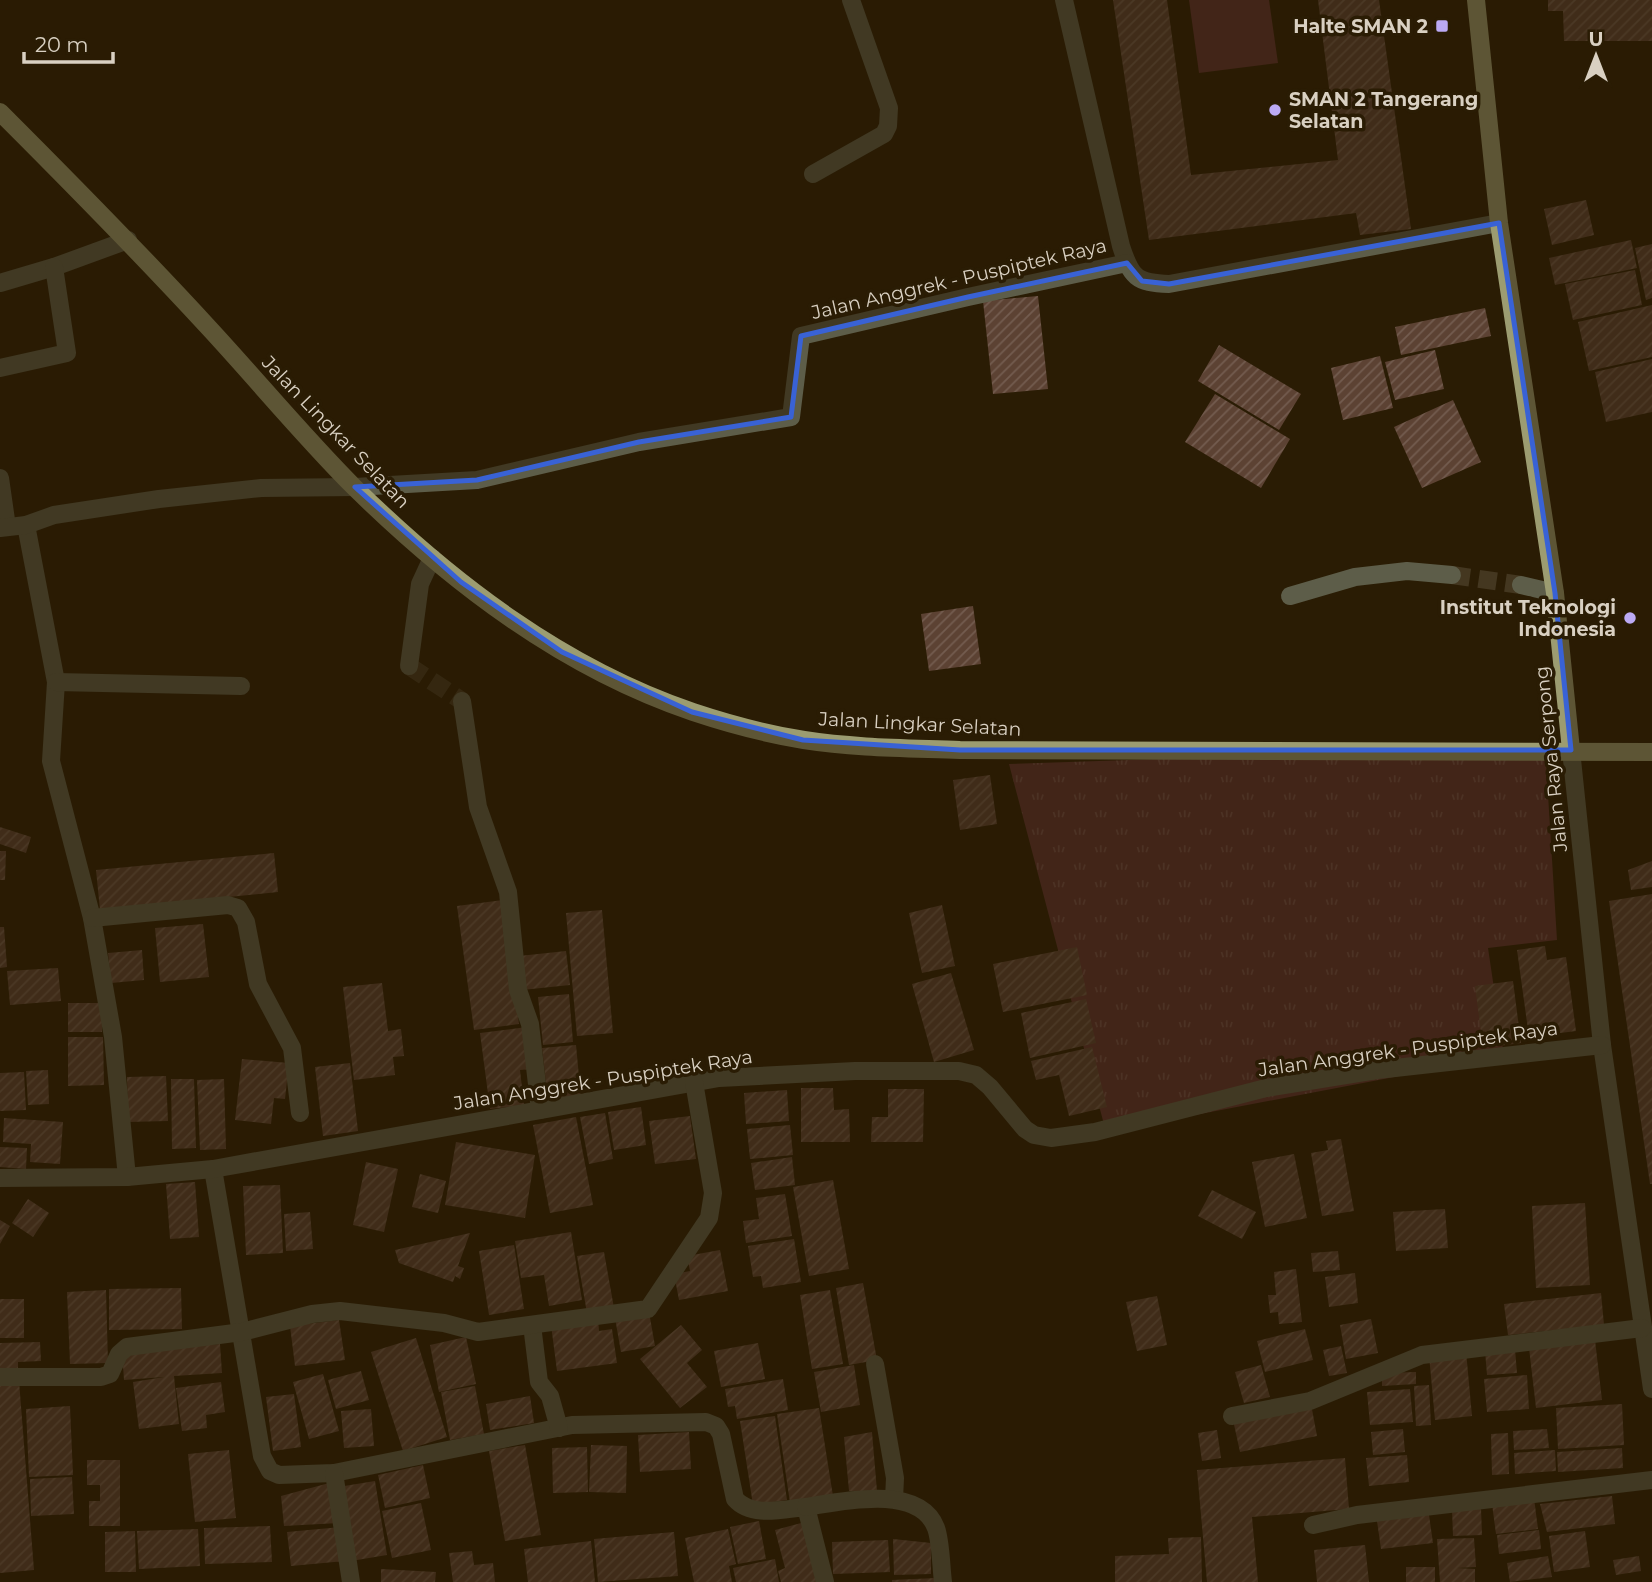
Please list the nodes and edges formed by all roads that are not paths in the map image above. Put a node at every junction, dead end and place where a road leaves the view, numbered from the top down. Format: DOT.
graph roads {
  1 [pos="851,0"];
  2 [pos="1064,0"];
  3 [pos="1476,0"];
  4 [pos="0,112"];
  5 [pos="813,174"];
  6 [pos="1500,223"];
  7 [pos="128,240"];
  8 [pos="1127,264"];
  9 [pos="54,267"];
  10 [pos="0,283"];
  11 [pos="0,368"];
  12 [pos="0,478"];
  13 [pos="355,487"];
  14 [pos="26,524"];
  15 [pos="4,527"];
  16 [pos="432,558"];
  17 [pos="1452,575"];
  18 [pos="1521,584"];
  19 [pos="1555,593"];
  20 [pos="1290,596"];
  21 [pos="409,666"];
  22 [pos="56,682"];
  23 [pos="241,686"];
  24 [pos="462,701"];
  25 [pos="1572,750"];
  26 [pos="1652,752"];
  27 [pos="92,918"];
  28 [pos="1602,1045"];
  29 [pos="694,1082"];
  30 [pos="540,1110"];
  31 [pos="300,1113"];
  32 [pos="214,1169"];
  33 [pos="127,1177"];
  34 [pos="0,1178"];
  35 [pos="532,1325"];
  36 [pos="1642,1328"];
  37 [pos="242,1332"];
  38 [pos="875,1364"];
  39 [pos="0,1377"];
  40 [pos="1652,1389"];
  41 [pos="1232,1416"];
  42 [pos="559,1428"];
  43 [pos="334,1473"];
  44 [pos="1652,1480"];
  45 [pos="894,1499"];
  46 [pos="806,1507"];
  47 [pos="1313,1525"];
  48 [pos="351,1582"];
  49 [pos="825,1582"];
  50 [pos="943,1582"];
  1 -- 5 [label="street"];
  2 -- 8 [label="street"];
  3 -- 6 [label="main road, Jalan Raya Serpong"];
  4 -- 7 [label="main road, Jalan Lingkar Selatan"];
  6 -- 8 [label="street"];
  6 -- 19 [label="main road, Jalan Raya Serpong"];
  7 -- 9 [label="street"];
  7 -- 13 [label="main road, Jalan Lingkar Selatan"];
  8 -- 13 [label="street, Jalan Anggrek - Puspiptek Raya"];
  9 -- 10 [label="street"];
  9 -- 11 [label="street"];
  12 -- 15 [label="street"];
  13 -- 14 [label="street, Jalan Anggrek - Puspiptek Raya"];
  13 -- 16 [label="main road, Jalan Lingkar Selatan"];
  14 -- 15 [label="street, Jalan Anggrek - Puspiptek Raya"];
  14 -- 22 [label="street"];
  16 -- 21 [label="street"];
  16 -- 25 [label="main road, Jalan Lingkar Selatan"];
  17 -- 20 [label="street"];
  18 -- 19 [label="street"];
  19 -- 25 [label="main road, Jalan Raya Serpong"];
  22 -- 23 [label="street"];
  22 -- 27 [label="street"];
  24 -- 30 [label="street"];
  25 -- 26 [label="main road, Jalan Lingkar Selatan"];
  25 -- 28 [label="street, Jalan Raya Serpong"];
  27 -- 31 [label="street"];
  27 -- 33 [label="street"];
  28 -- 29 [label="street, Jalan Anggrek - Puspiptek Raya"];
  28 -- 36 [label="street, Jalan Raya Serpong"];
  29 -- 30 [label="street, Jalan Anggrek - Puspiptek Raya"];
  29 -- 35 [label="street"];
  30 -- 32 [label="street, Jalan Anggrek - Puspiptek Raya"];
  32 -- 33 [label="street, Jalan Anggrek - Puspiptek Raya"];
  32 -- 37 [label="street"];
  33 -- 34 [label="street, Jalan Anggrek - Puspiptek Raya"];
  35 -- 37 [label="street"];
  35 -- 42 [label="street"];
  36 -- 40 [label="street, Jalan Raya Serpong"];
  36 -- 41 [label="street"];
  37 -- 39 [label="street"];
  37 -- 43 [label="street"];
  38 -- 45 [label="street"];
  42 -- 43 [label="street"];
  42 -- 46 [label="street"];
  43 -- 48 [label="street"];
  44 -- 47 [label="street"];
  45 -- 46 [label="street"];
  45 -- 50 [label="street"];
  46 -- 49 [label="street"];
}
